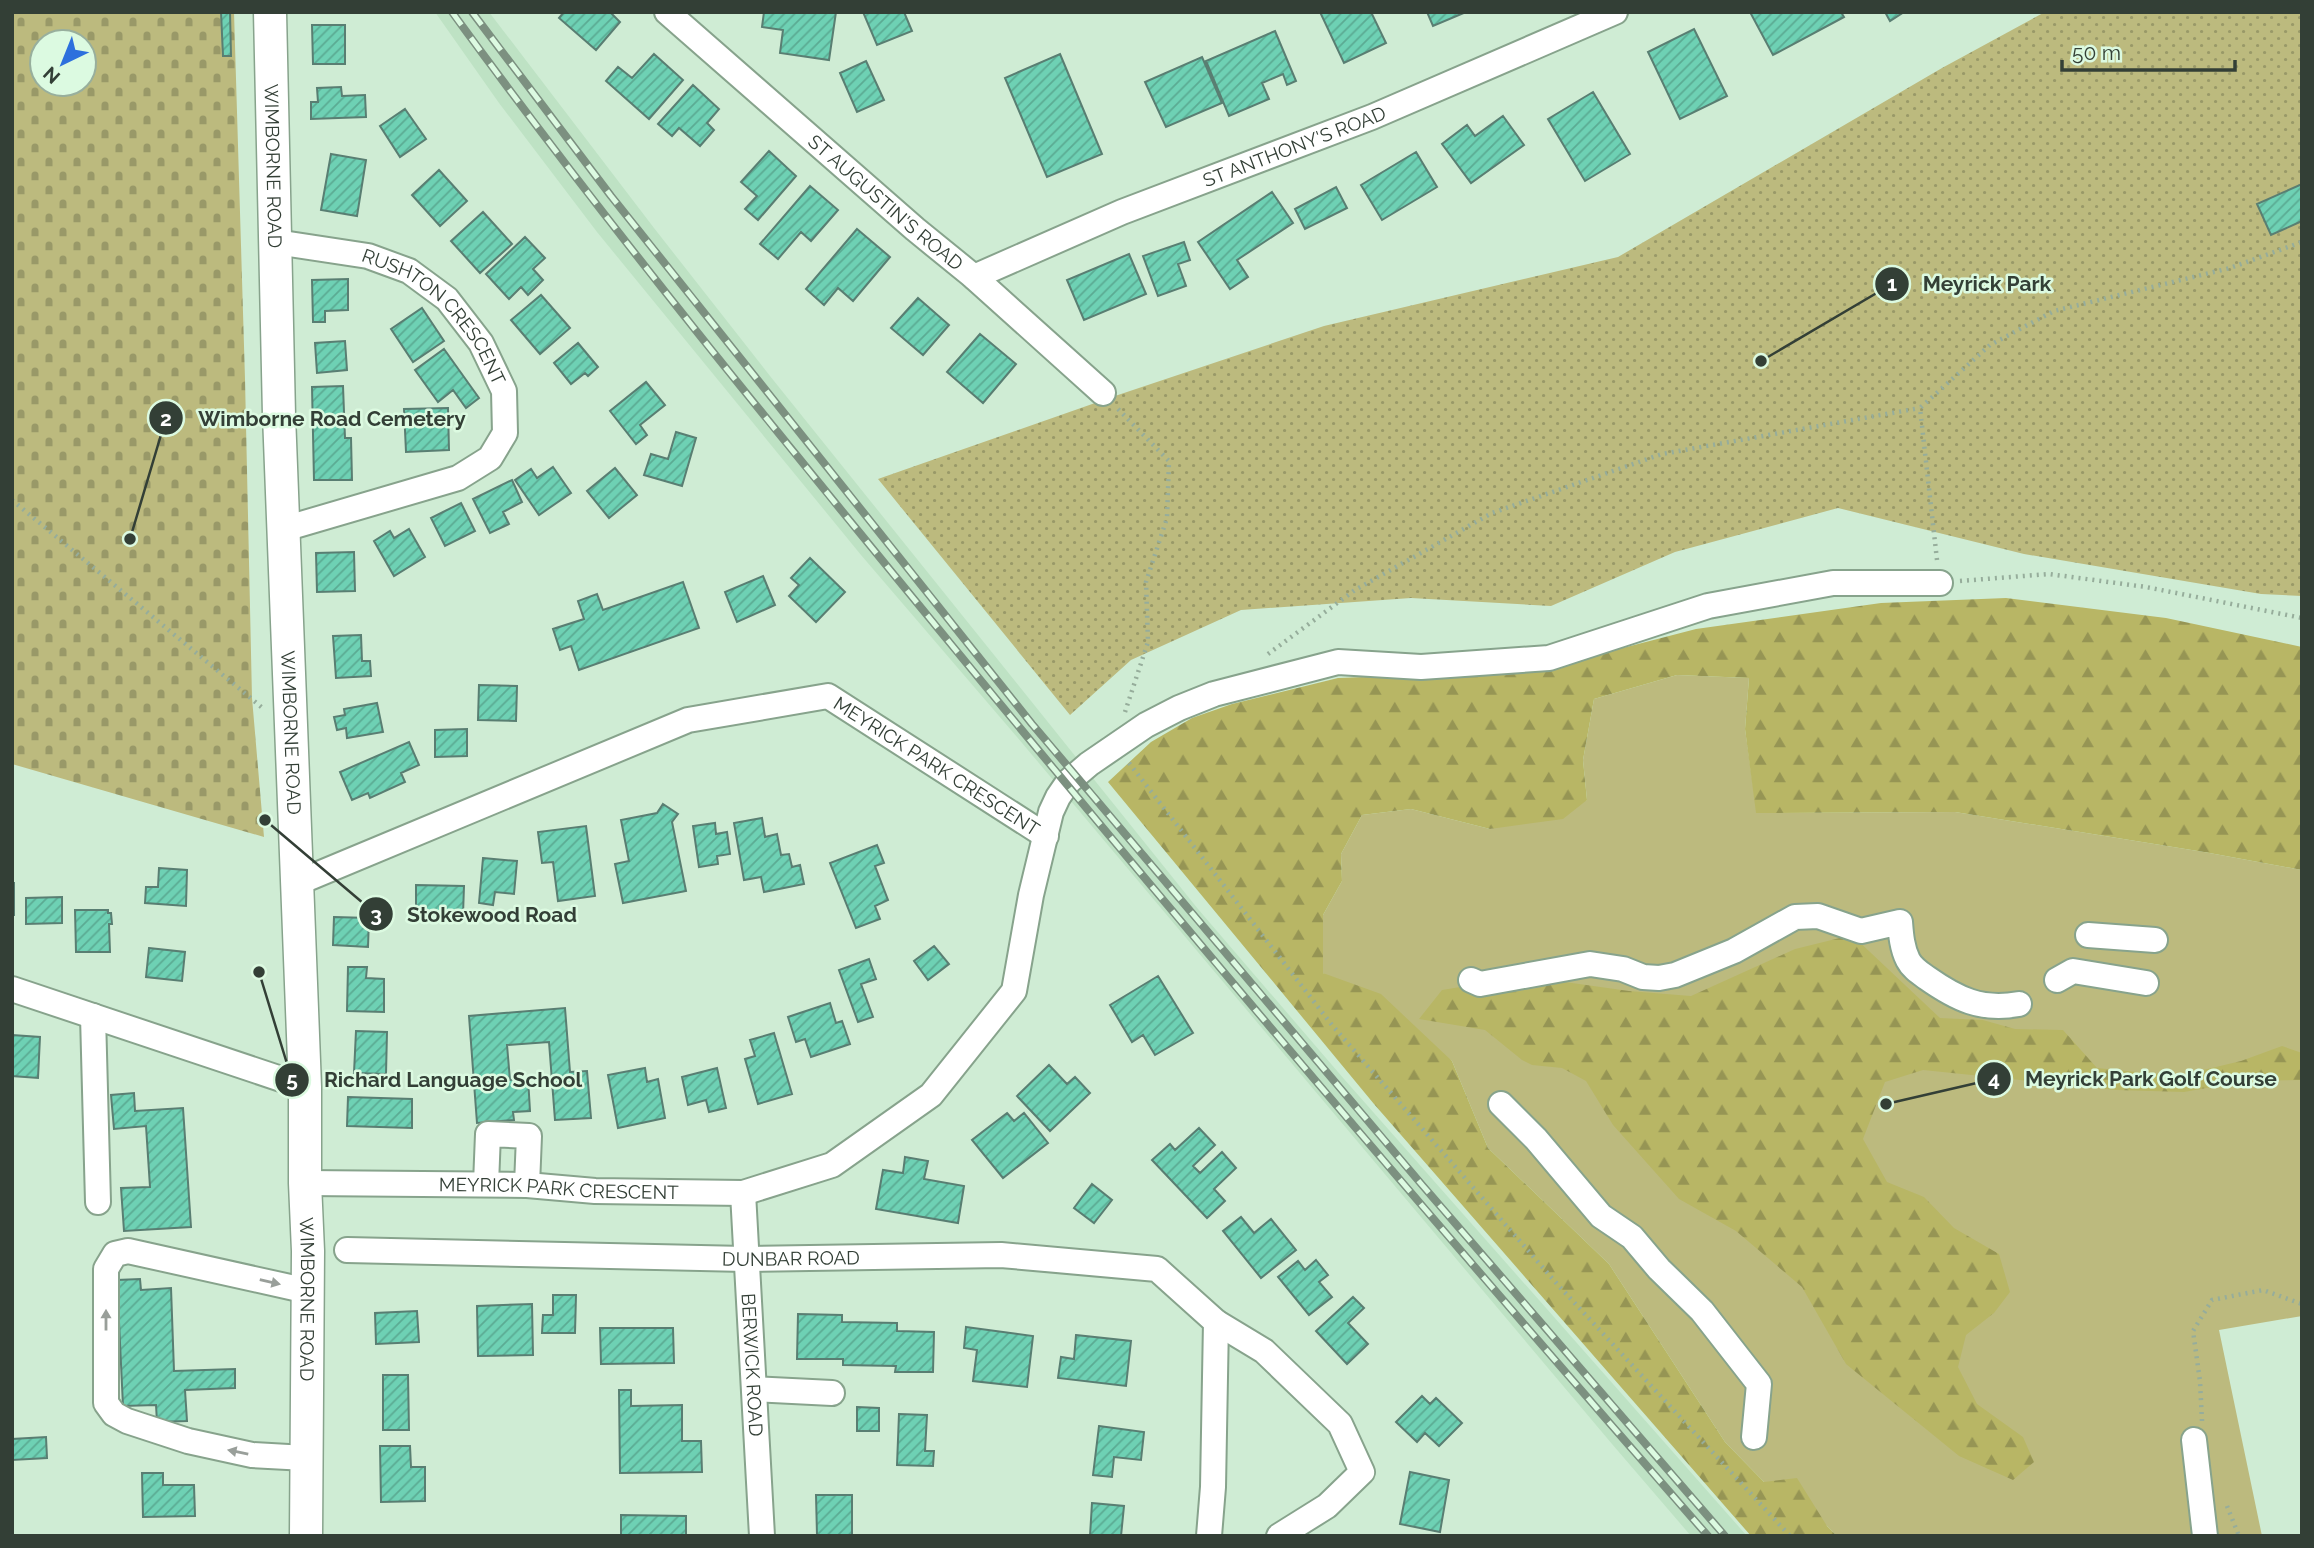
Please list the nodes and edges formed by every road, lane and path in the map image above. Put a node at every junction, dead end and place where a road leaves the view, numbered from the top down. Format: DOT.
graph roads {
  1 [pos="270,12"];
  2 [pos="667,12"];
  3 [pos="1615,12"];
  4 [pos="276,242"];
  5 [pos="2302,242"];
  6 [pos="974,277"];
  7 [pos="1103,393"];
  8 [pos="1920,408"];
  9 [pos="12,500"];
  10 [pos="284,529"];
  11 [pos="1940,583"];
  12 [pos="2302,618"];
  13 [pos="1257,662"];
  14 [pos="292,734"];
  15 [pos="1115,744"];
  16 [pos="1046,836"];
  17 [pos="297,883"];
  18 [pos="2088,935"];
  19 [pos="2155,940"];
  20 [pos="1471,980"];
  21 [pos="2057,980"];
  22 [pos="2146,983"];
  23 [pos="12,989"];
  24 [pos="2019,1004"];
  25 [pos="93,1016"];
  26 [pos="305,1087"];
  27 [pos="1501,1104"];
  28 [pos="305,1183"];
  29 [pos="486,1184"];
  30 [pos="527,1185"];
  31 [pos="743,1193"];
  32 [pos="98,1202"];
  33 [pos="347,1250"];
  34 [pos="745,1259"];
  35 [pos="308,1291"];
  36 [pos="2302,1304"];
  37 [pos="1216,1322"];
  38 [pos="754,1389"];
  39 [pos="832,1393"];
  40 [pos="2198,1435"];
  41 [pos="1754,1437"];
  42 [pos="306,1458"];
  43 [pos="2226,1504"];
  44 [pos="306,1536"];
  45 [pos="762,1536"];
  46 [pos="1209,1536"];
  47 [pos="1279,1536"];
  48 [pos="1790,1536"];
  49 [pos="2205,1536"];
  50 [pos="2239,1536"];
  1 -- 4 [label="main road, WIMBORNE ROAD"];
  2 -- 6 [label="street, ST AUGUSTIN'S ROAD"];
  3 -- 6 [label="street, ST ANTHONY'S ROAD"];
  4 -- 10 [label="main road, WIMBORNE ROAD"];
  4 -- 10 [label="street, RUSHTON CRESCENT"];
  5 -- 8 [label="path"];
  6 -- 7 [label="street, ST AUGUSTIN'S ROAD"];
  7 -- 15 [label="path"];
  8 -- 11 [label="path"];
  8 -- 13 [label="path"];
  9 -- 14 [label="path"];
  10 -- 14 [label="main road, WIMBORNE ROAD"];
  11 -- 12 [label="path"];
  11 -- 15 [label="street"];
  14 -- 17 [label="main road, WIMBORNE ROAD"];
  15 -- 16 [label="street"];
  15 -- 48 [label="path"];
  16 -- 17 [label="street, MEYRICK PARK CRESCENT"];
  16 -- 31 [label="street, MEYRICK PARK CRESCENT"];
  17 -- 26 [label="main road, WIMBORNE ROAD"];
  18 -- 19 [label="street"];
  20 -- 24 [label="street"];
  21 -- 22 [label="street"];
  23 -- 25 [label="street"];
  25 -- 26 [label="street"];
  25 -- 32 [label="street"];
  26 -- 28 [label="main road, WIMBORNE ROAD"];
  27 -- 41 [label="street"];
  28 -- 29 [label="street, MEYRICK PARK CRESCENT"];
  28 -- 35 [label="main road, WIMBORNE ROAD"];
  29 -- 30 [label="street, MEYRICK PARK CRESCENT"];
  29 -- 30 [label="street"];
  30 -- 31 [label="street, MEYRICK PARK CRESCENT"];
  31 -- 34 [label="street, BERWICK ROAD"];
  33 -- 34 [label="street, DUNBAR ROAD"];
  34 -- 37 [label="street, DUNBAR ROAD"];
  34 -- 38 [label="street, BERWICK ROAD"];
  35 -- 42 [label="main road, WIMBORNE ROAD"];
  42 -- 35 [label="street, one-way"];
  36 -- 40 [label="path"];
  37 -- 46 [label="street"];
  37 -- 47 [label="street, DUNBAR ROAD"];
  38 -- 39 [label="street"];
  38 -- 45 [label="street, BERWICK ROAD"];
  40 -- 49 [label="street"];
  42 -- 44 [label="main road, WIMBORNE ROAD"];
  43 -- 50 [label="path"];
}
